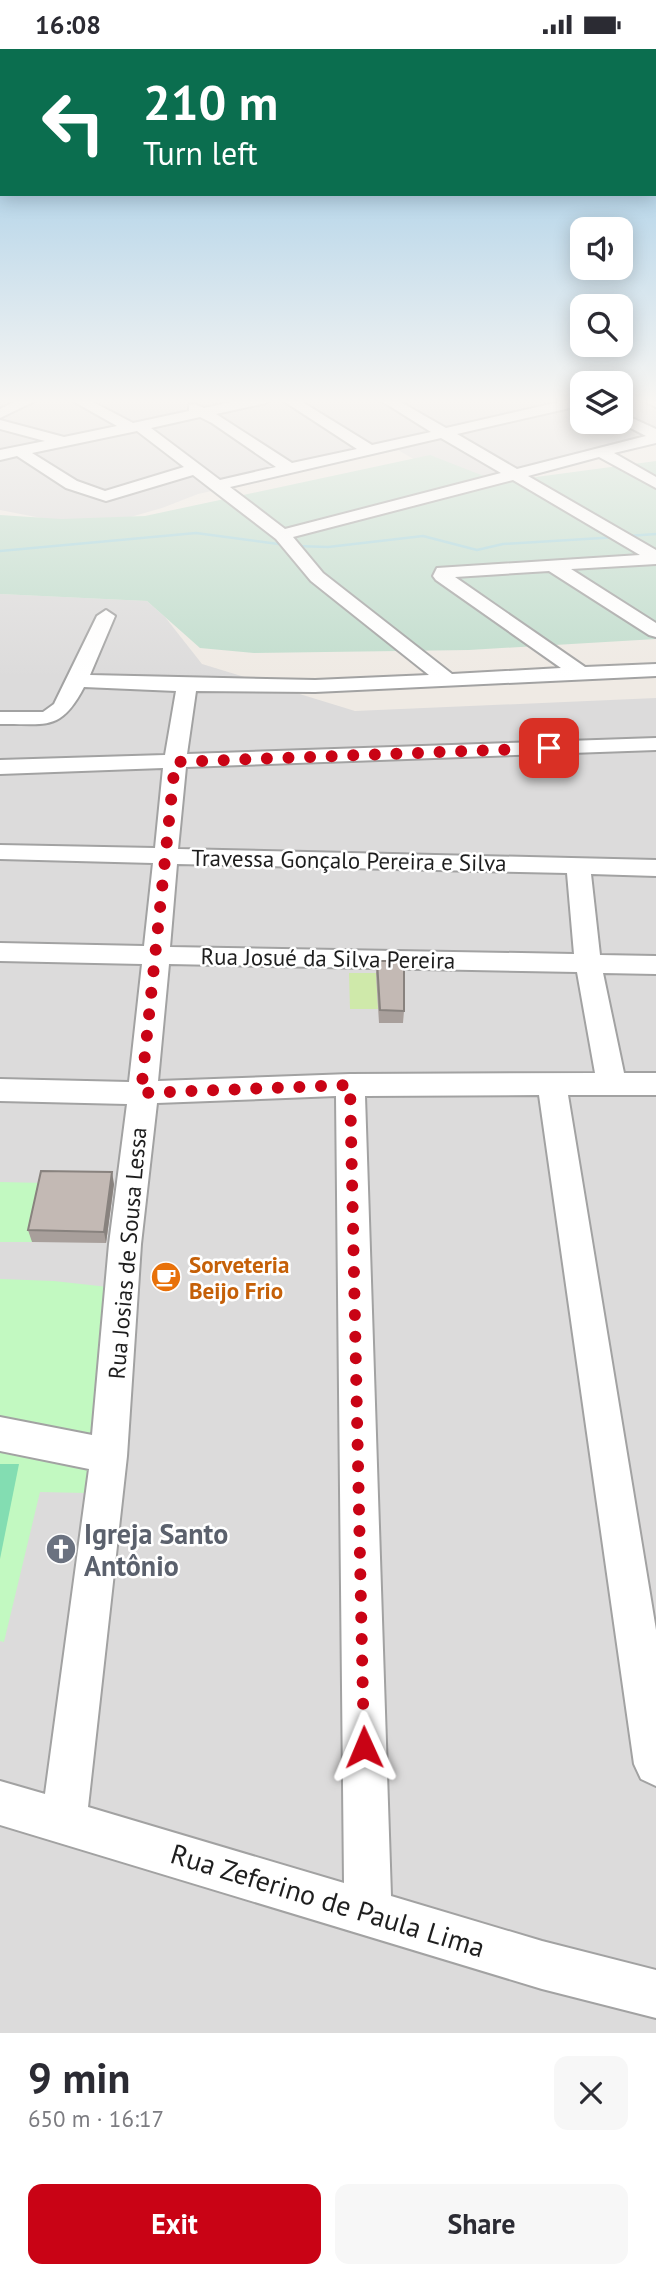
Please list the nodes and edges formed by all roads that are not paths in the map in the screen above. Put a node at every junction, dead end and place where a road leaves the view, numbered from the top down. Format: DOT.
graph roads {
  1 [pos="90,493"];
  2 [pos="117,493"];
  3 [pos="228,493"];
  4 [pos="467,493"];
  5 [pos="553,493"];
  6 [pos="557,493"];
  7 [pos="282,535"];
  8 [pos="656,545"];
  9 [pos="656,558"];
  10 [pos="552,565"];
  11 [pos="106,616"];
  12 [pos="656,631"];
  13 [pos="656,670"];
  14 [pos="580,673"];
  15 [pos="448,680"];
  16 [pos="77,681"];
  17 [pos="187,685"];
  18 [pos="0,718"];
  19 [pos="656,744"];
  20 [pos="175,762"];
  21 [pos="0,767"];
  22 [pos="0,852"];
  23 [pos="166,855"];
  24 [pos="578,866"];
  25 [pos="656,868"];
  26 [pos="0,953"];
  27 [pos="155,955"];
  28 [pos="588,963"];
  29 [pos="656,965"];
  30 [pos="552,1083"];
  31 [pos="611,1083"];
  32 [pos="656,1084"];
  33 [pos="350,1085"];
  34 [pos="0,1090"];
  35 [pos="141,1093"];
  36 [pos="0,1434"];
  37 [pos="109,1456"];
  38 [pos="656,1764"];
  39 [pos="0,1803"];
  40 [pos="64,1821"];
  41 [pos="368,1912"];
  42 [pos="656,1994"];
  1 -- 2 [label="street"];
  3 -- 7 [label="street"];
  4 -- 7 [label="street"];
  5 -- 9 [label="street"];
  6 -- 8 [label="street"];
  7 -- 15 [label="street"];
  9 -- 10 [label="street"];
  10 -- 12 [label="street"];
  10 -- 14 [label="street"];
  11 -- 16 [label="street"];
  13 -- 14 [label="street"];
  14 -- 15 [label="street"];
  15 -- 17 [label="street"];
  16 -- 17 [label="street"];
  16 -- 18 [label="street"];
  17 -- 20 [label="street, Rua Josias de Sousa Lessa"];
  19 -- 20 [label="street"];
  20 -- 21 [label="street"];
  20 -- 23 [label="street, Rua Josias de Sousa Lessa"];
  22 -- 23 [label="street, Travessa Gonçalo Pereira e Silva"];
  23 -- 24 [label="street, Travessa Gonçalo Pereira e Silva"];
  23 -- 27 [label="street, Rua Josias de Sousa Lessa"];
  24 -- 25 [label="street, Travessa Gonçalo Pereira e Silva"];
  24 -- 28 [label="street"];
  26 -- 27 [label="street, Rua Josué da Silva Pereira"];
  27 -- 28 [label="street, Rua Josué da Silva Pereira"];
  27 -- 35 [label="street, Rua Josias de Sousa Lessa"];
  28 -- 29 [label="street, Rua Josué da Silva Pereira"];
  28 -- 31 [label="street"];
  30 -- 31 [label="street"];
  30 -- 33 [label="street"];
  30 -- 38 [label="street"];
  31 -- 32 [label="street"];
  33 -- 35 [label="street"];
  33 -- 41 [label="street"];
  34 -- 35 [label="street"];
  35 -- 37 [label="street, Rua Josias de Sousa Lessa"];
  36 -- 37 [label="street"];
  37 -- 40 [label="street, Rua Josias de Sousa Lessa"];
  39 -- 40 [label="street, Rua Zeferino de Paula Lima"];
  40 -- 41 [label="street, Rua Zeferino de Paula Lima"];
  41 -- 42 [label="street, Rua Zeferino de Paula Lima"];
}
